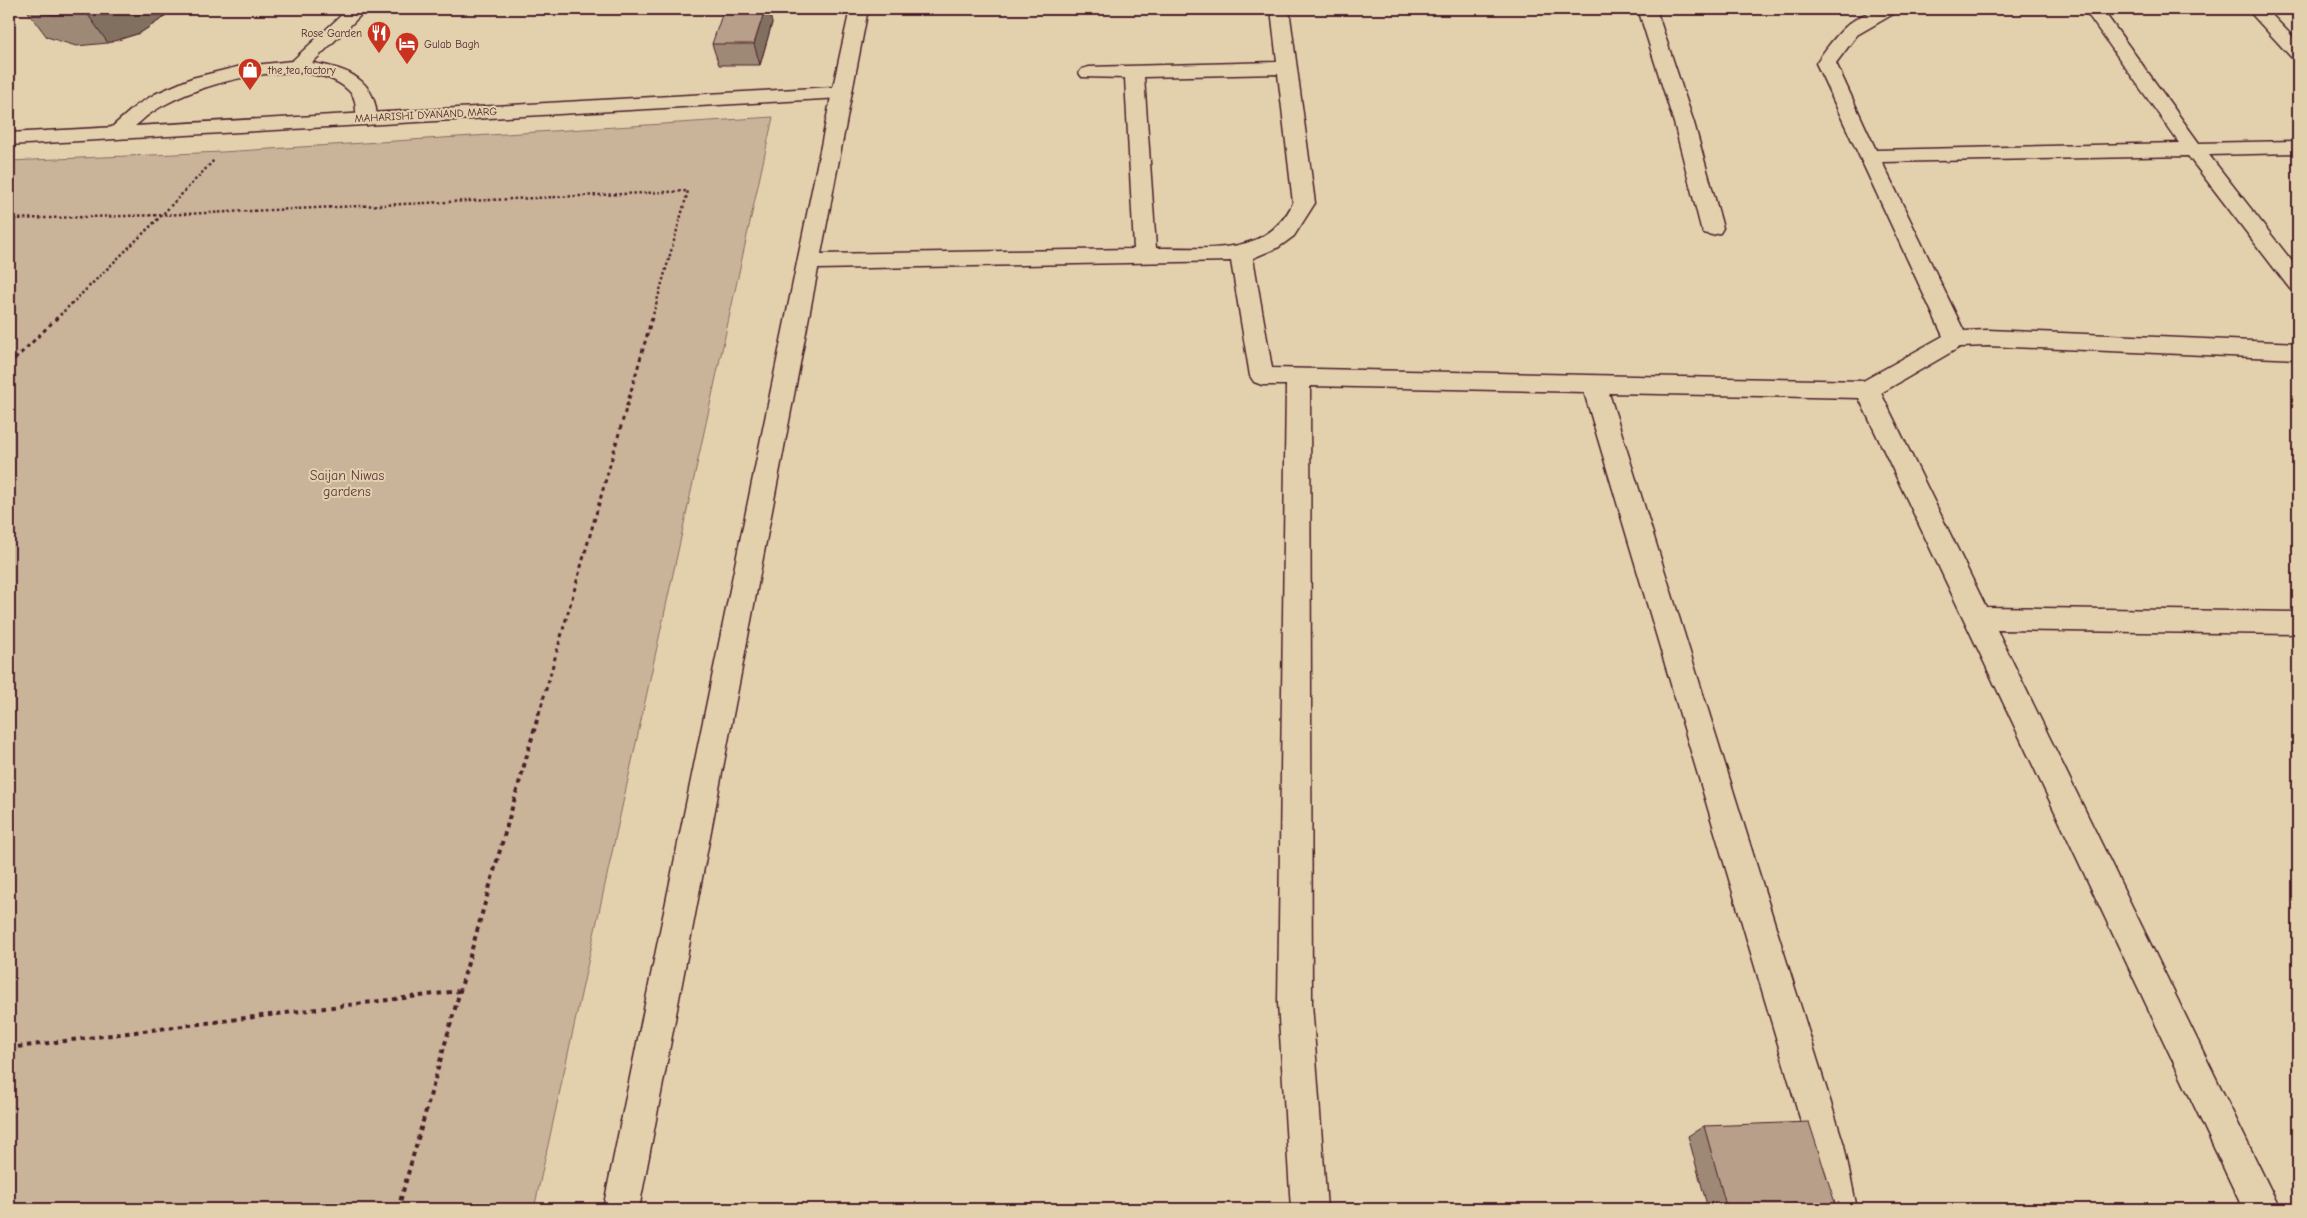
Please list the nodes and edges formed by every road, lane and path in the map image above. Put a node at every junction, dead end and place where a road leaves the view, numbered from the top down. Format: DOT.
graph roads {
  1 [pos="358,9"];
  2 [pos="858,9"];
  3 [pos="1280,9"];
  4 [pos="1646,9"];
  5 [pos="1889,9"];
  6 [pos="2092,9"];
  7 [pos="2256,9"];
  8 [pos="2298,53"];
  9 [pos="297,67"];
  10 [pos="1286,68"];
  11 [pos="1134,72"];
  12 [pos="1089,73"];
  13 [pos="842,92"];
  14 [pos="367,119"];
  15 [pos="248,126"];
  16 [pos="115,133"];
  17 [pos="9,140"];
  18 [pos="2298,148"];
  19 [pos="2194,150"];
  20 [pos="1869,156"];
  21 [pos="162,215"];
  22 [pos="9,219"];
  23 [pos="1712,228"];
  24 [pos="1241,254"];
  25 [pos="1146,257"];
  26 [pos="808,262"];
  27 [pos="2298,284"];
  28 [pos="1956,339"];
  29 [pos="2298,350"];
  30 [pos="9,365"];
  31 [pos="1298,378"];
  32 [pos="1594,384"];
  33 [pos="1868,390"];
  34 [pos="1977,618"];
  35 [pos="2298,623"];
  36 [pos="460,991"];
  37 [pos="9,1048"];
  38 [pos="398,1209"];
  39 [pos="621,1209"];
  40 [pos="1309,1209"];
  41 [pos="1840,1209"];
  42 [pos="2262,1209"];
  1 -- 9 [label="street"];
  2 -- 13 [label="street"];
  3 -- 10 [label="street"];
  4 -- 23 [label="street"];
  5 -- 20 [label="street"];
  6 -- 19 [label="street"];
  7 -- 8 [label="street"];
  9 -- 14 [label="street"];
  9 -- 16 [label="street"];
  10 -- 11 [label="street"];
  10 -- 24 [label="street"];
  11 -- 12 [label="street"];
  11 -- 25 [label="street"];
  13 -- 14 [label="street, MAHARISHI DYANAND MARG"];
  13 -- 26 [label="street"];
  14 -- 15 [label="street, MAHARISHI DYANAND MARG"];
  15 -- 16 [label="street, MAHARISHI DYANAND MARG"];
  15 -- 21 [label="path"];
  16 -- 17 [label="street, MAHARISHI DYANAND MARG"];
  18 -- 19 [label="street"];
  19 -- 20 [label="street"];
  19 -- 27 [label="street"];
  20 -- 28 [label="street"];
  21 -- 22 [label="path"];
  21 -- 30 [label="path"];
  21 -- 36 [label="path"];
  24 -- 25 [label="street"];
  24 -- 31 [label="street"];
  25 -- 26 [label="street"];
  26 -- 39 [label="street"];
  28 -- 29 [label="street"];
  28 -- 33 [label="street"];
  31 -- 32 [label="street"];
  31 -- 40 [label="street"];
  32 -- 33 [label="street"];
  32 -- 41 [label="street"];
  33 -- 34 [label="street"];
  34 -- 35 [label="street"];
  34 -- 42 [label="street"];
  36 -- 37 [label="path"];
  36 -- 38 [label="path"];
}
